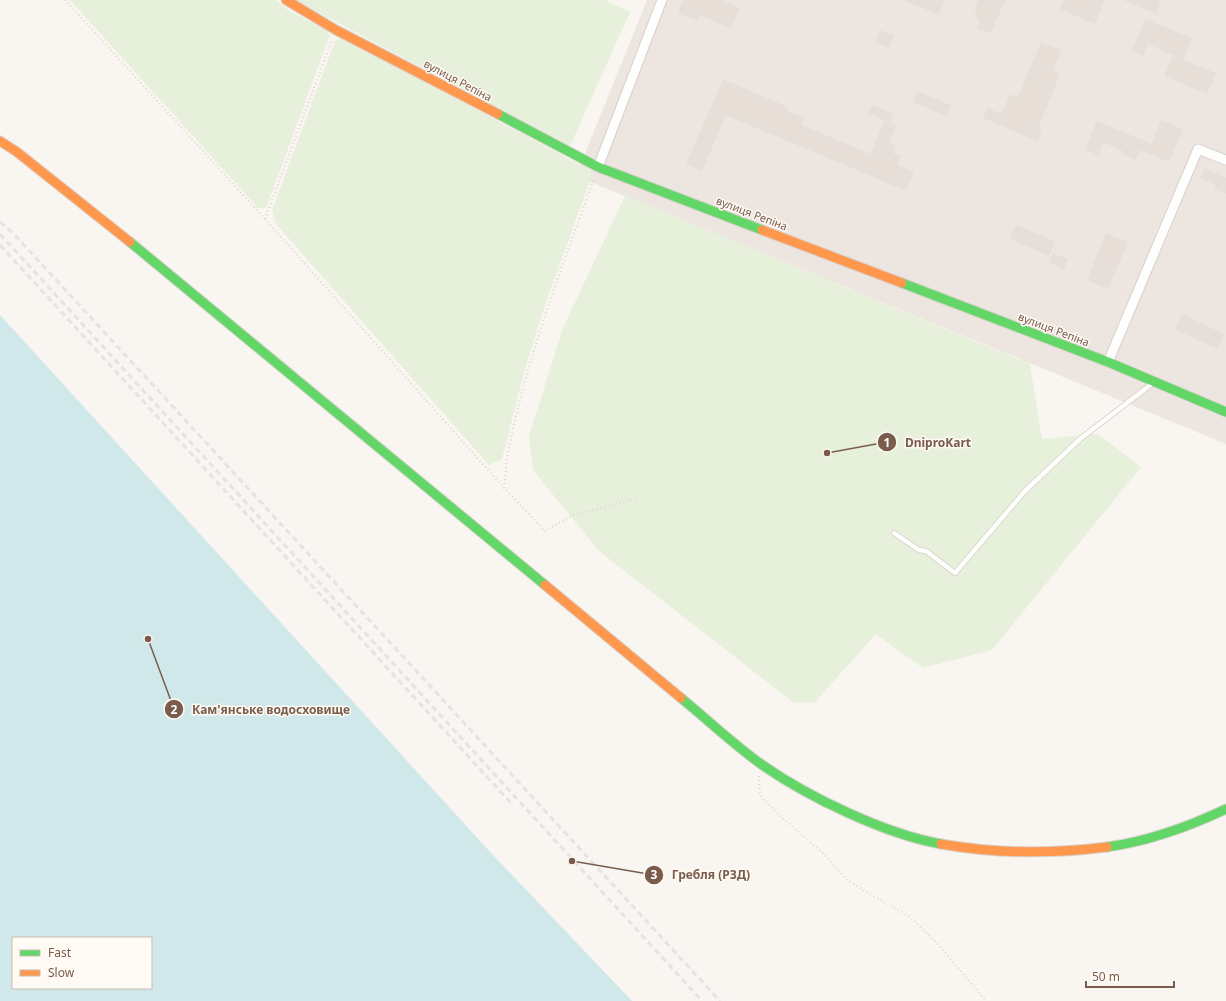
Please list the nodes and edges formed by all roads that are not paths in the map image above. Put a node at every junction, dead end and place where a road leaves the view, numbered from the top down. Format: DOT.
graph roads {
  1 [pos="286,0"];
  2 [pos="662,0"];
  3 [pos="0,141"];
  4 [pos="1226,160"];
  5 [pos="598,167"];
  6 [pos="1108,362"];
  7 [pos="1154,382"];
  8 [pos="1226,412"];
  9 [pos="894,533"];
  10 [pos="1226,809"];
  1 -- 5 [label="main road, вулиця Репіна"];
  2 -- 5 [label="street"];
  3 -- 10 [label="main road"];
  4 -- 6 [label="street"];
  5 -- 6 [label="main road, вулиця Репіна"];
  6 -- 7 [label="main road, вулиця Репіна"];
  7 -- 8 [label="main road, вулиця Репіна"];
  7 -- 9 [label="lane"];
}
